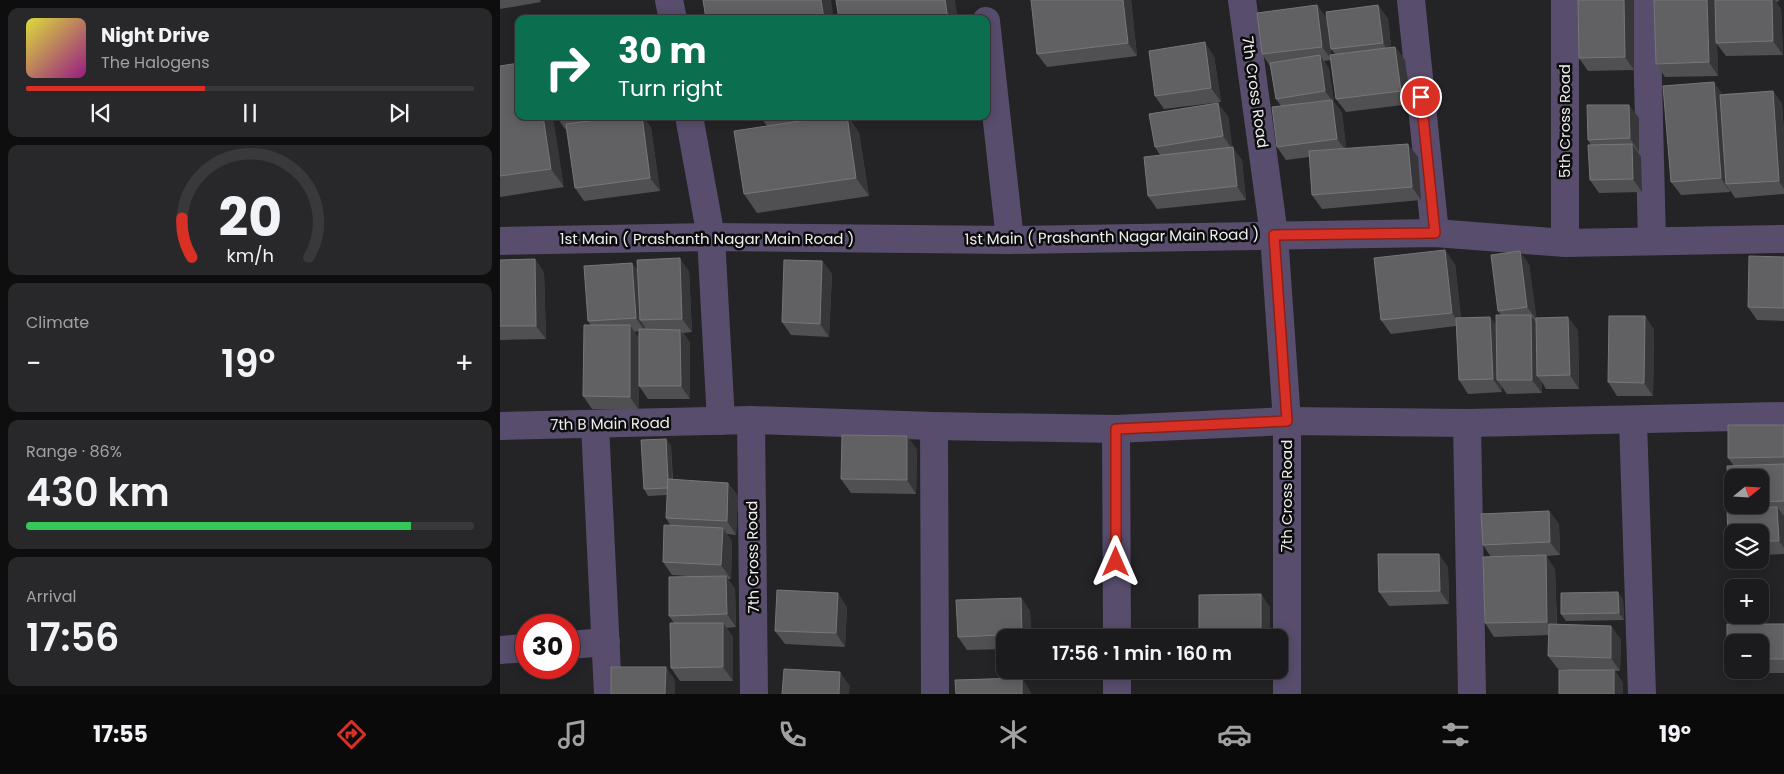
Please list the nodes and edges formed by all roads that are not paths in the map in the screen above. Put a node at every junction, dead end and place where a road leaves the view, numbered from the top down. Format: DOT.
graph roads {
  1 [pos="669,0"];
  2 [pos="984,0"];
  3 [pos="1242,0"];
  4 [pos="1411,0"];
  5 [pos="1565,0"];
  6 [pos="1646,0"];
  7 [pos="671,15"];
  8 [pos="986,15"];
  9 [pos="990,57"];
  10 [pos="691,120"];
  11 [pos="1435,233"];
  12 [pos="1274,235"];
  13 [pos="710,237"];
  14 [pos="1784,239"];
  15 [pos="1010,240"];
  16 [pos="1652,241"];
  17 [pos="500,242"];
  18 [pos="1565,242"];
  19 [pos="1784,416"];
  20 [pos="751,420"];
  21 [pos="721,421"];
  22 [pos="1287,421"];
  23 [pos="1633,421"];
  24 [pos="1467,423"];
  25 [pos="595,425"];
  26 [pos="500,426"];
  27 [pos="934,426"];
  28 [pos="1116,429"];
  29 [pos="1117,629"];
  30 [pos="606,642"];
  31 [pos="580,644"];
  32 [pos="515,649"];
  33 [pos="500,650"];
  34 [pos="1117,679"];
  35 [pos="608,694"];
  36 [pos="754,694"];
  37 [pos="935,694"];
  38 [pos="1117,694"];
  39 [pos="1287,694"];
  40 [pos="1472,694"];
  41 [pos="1642,694"];
  1 -- 7 [label="street"];
  2 -- 8 [label="street"];
  3 -- 12 [label="street, 7th Cross Road"];
  4 -- 11 [label="street"];
  5 -- 18 [label="street, 5th Cross Road"];
  6 -- 16 [label="street"];
  9 -- 15 [label="street"];
  10 -- 13 [label="street"];
  11 -- 12 [label="street, 1st Main ( Prashanth Nagar Main Road )"];
  11 -- 18 [label="street, 1st Main ( Prashanth Nagar Main Road )"];
  12 -- 15 [label="street, 1st Main ( Prashanth Nagar Main Road )"];
  12 -- 22 [label="street, 7th Cross Road"];
  13 -- 15 [label="street, 1st Main ( Prashanth Nagar Main Road )"];
  13 -- 17 [label="street, 1st Main ( Prashanth Nagar Main Road )"];
  13 -- 21 [label="street"];
  14 -- 16 [label="street, 1st Main ( Prashanth Nagar Main Road )"];
  16 -- 18 [label="street, 1st Main ( Prashanth Nagar Main Road )"];
  19 -- 23 [label="street, 7th B Main Road"];
  20 -- 21 [label="street, 7th B Main Road"];
  20 -- 27 [label="street, 7th B Main Road"];
  20 -- 36 [label="street, 7th Cross Road"];
  21 -- 25 [label="street, 7th B Main Road"];
  22 -- 24 [label="street, 7th B Main Road"];
  22 -- 28 [label="street, 7th B Main Road"];
  22 -- 39 [label="street, 7th Cross Road"];
  23 -- 24 [label="street, 7th B Main Road"];
  23 -- 41 [label="street"];
  24 -- 40 [label="street"];
  25 -- 26 [label="street, 7th B Main Road"];
  25 -- 30 [label="street"];
  27 -- 28 [label="street, 7th B Main Road"];
  27 -- 37 [label="street"];
  28 -- 29 [label="street"];
  30 -- 31 [label="street"];
  30 -- 35 [label="street"];
  32 -- 33 [label="street"];
  34 -- 38 [label="street"];
}
